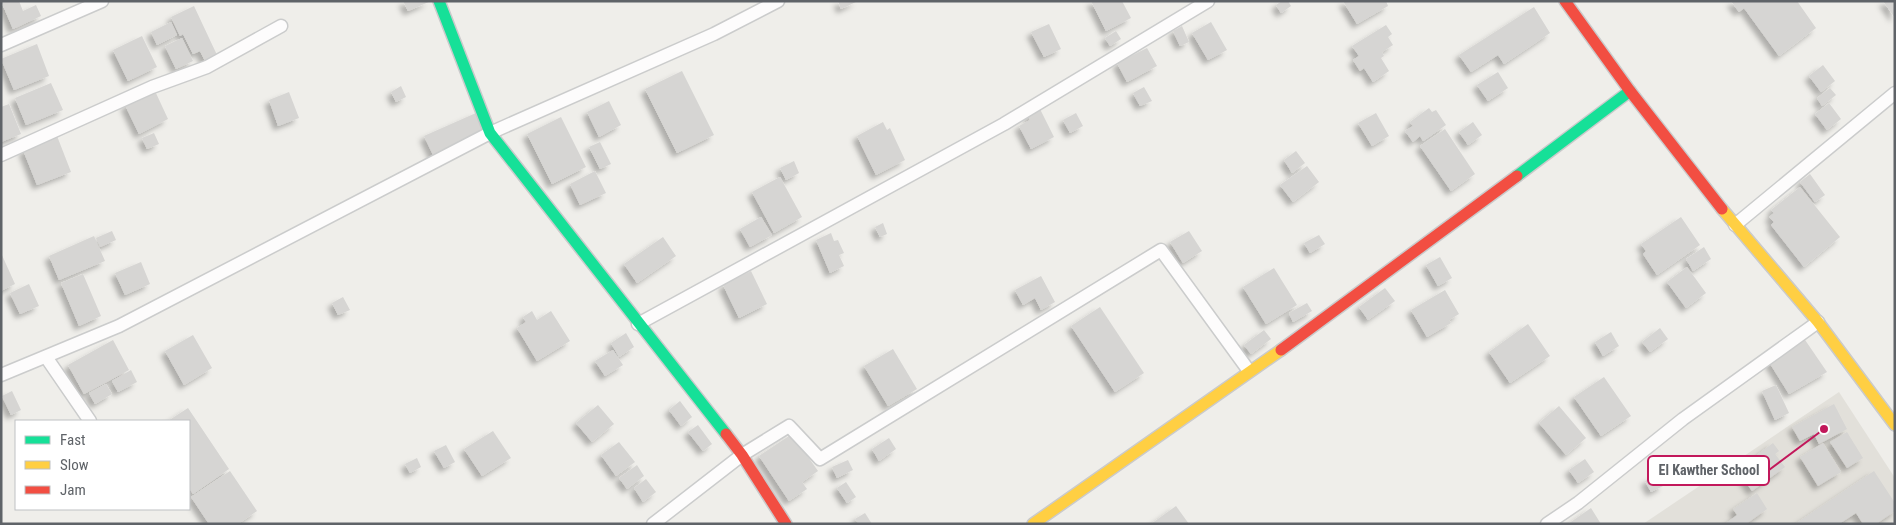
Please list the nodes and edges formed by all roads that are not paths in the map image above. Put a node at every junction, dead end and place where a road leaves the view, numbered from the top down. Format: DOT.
graph roads {
  1 [pos="102,1"];
  2 [pos="439,1"];
  3 [pos="778,1"];
  4 [pos="1208,1"];
  5 [pos="1565,1"];
  6 [pos="281,26"];
  7 [pos="1,45"];
  8 [pos="1630,91"];
  9 [pos="1895,93"];
  10 [pos="490,133"];
  11 [pos="1,155"];
  12 [pos="1735,225"];
  13 [pos="1818,322"];
  14 [pos="638,324"];
  15 [pos="46,357"];
  16 [pos="1249,371"];
  17 [pos="1,375"];
  18 [pos="89,420"];
  19 [pos="1895,426"];
  20 [pos="742,455"];
  21 [pos="653,524"];
  22 [pos="786,524"];
  23 [pos="1034,524"];
  24 [pos="1548,524"];
  1 -- 7 [label="lane"];
  2 -- 10 [label="street"];
  3 -- 10 [label="lane"];
  4 -- 14 [label="lane"];
  5 -- 8 [label="street"];
  6 -- 11 [label="lane"];
  8 -- 12 [label="street"];
  8 -- 16 [label="street"];
  9 -- 12 [label="lane"];
  10 -- 14 [label="street"];
  10 -- 15 [label="lane"];
  12 -- 13 [label="street"];
  13 -- 19 [label="street"];
  13 -- 24 [label="lane"];
  14 -- 20 [label="street"];
  15 -- 17 [label="lane"];
  15 -- 18 [label="lane"];
  16 -- 20 [label="lane"];
  16 -- 23 [label="street"];
  20 -- 21 [label="lane"];
  20 -- 22 [label="street"];
}
